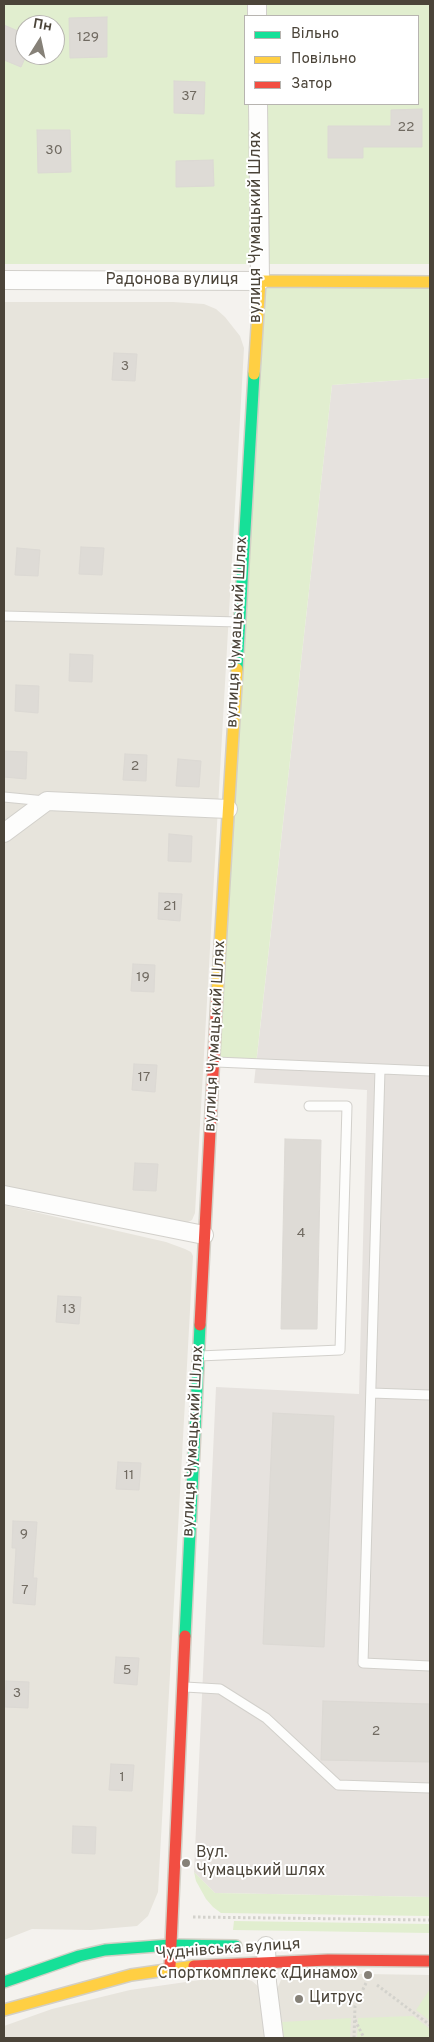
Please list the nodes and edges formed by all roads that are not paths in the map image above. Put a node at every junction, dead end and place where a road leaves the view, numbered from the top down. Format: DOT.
graph roads {
  1 [pos="258,105"];
  2 [pos="4,280"];
  3 [pos="260,281"];
  4 [pos="430,282"];
  5 [pos="4,616"];
  6 [pos="239,622"];
  7 [pos="4,797"];
  8 [pos="47,801"];
  9 [pos="228,809"];
  10 [pos="4,833"];
  11 [pos="215,1062"];
  12 [pos="380,1069"];
  13 [pos="430,1071"];
  14 [pos="308,1106"];
  15 [pos="4,1195"];
  16 [pos="204,1235"];
  17 [pos="198,1356"];
  18 [pos="371,1393"];
  19 [pos="430,1395"];
  20 [pos="430,1666"];
  21 [pos="182,1687"];
  22 [pos="430,1788"];
  23 [pos="170,1945"];
  24 [pos="262,1949"];
  25 [pos="430,1961"];
  26 [pos="170,1969"];
  27 [pos="4,1982"];
  28 [pos="4,2010"];
  29 [pos="274,2038"];
  1 -- 3 [label="street, вулиця Чумацький Шлях"];
  2 -- 3 [label="street, Радонова вулиця"];
  3 -- 4 [label="street, Радонова вулиця"];
  3 -- 6 [label="street, вулиця Чумацький Шлях"];
  5 -- 6 [label="lane"];
  6 -- 9 [label="street, вулиця Чумацький Шлях"];
  7 -- 8 [label="lane"];
  8 -- 9 [label="street"];
  8 -- 10 [label="street"];
  9 -- 11 [label="street, вулиця Чумацький Шлях"];
  11 -- 12 [label="lane"];
  11 -- 16 [label="street, вулиця Чумацький Шлях"];
  12 -- 13 [label="lane"];
  12 -- 18 [label="lane"];
  14 -- 17 [label="lane"];
  15 -- 16 [label="street"];
  16 -- 17 [label="street, вулиця Чумацький Шлях"];
  17 -- 21 [label="street, вулиця Чумацький Шлях"];
  18 -- 19 [label="lane"];
  18 -- 20 [label="lane"];
  21 -- 22 [label="lane"];
  21 -- 23 [label="street, вулиця Чумацький Шлях"];
  23 -- 24 [label="street, Чуднівська вулиця"];
  23 -- 26 [label="street, вулиця Чумацький Шлях"];
  23 -- 27 [label="street, Чуднівська вулиця"];
  24 -- 25 [label="street, Чуднівська вулиця"];
  24 -- 26 [label="street, Чуднівська вулиця"];
  24 -- 29 [label="street"];
  26 -- 28 [label="street, Чуднівська вулиця"];
}
